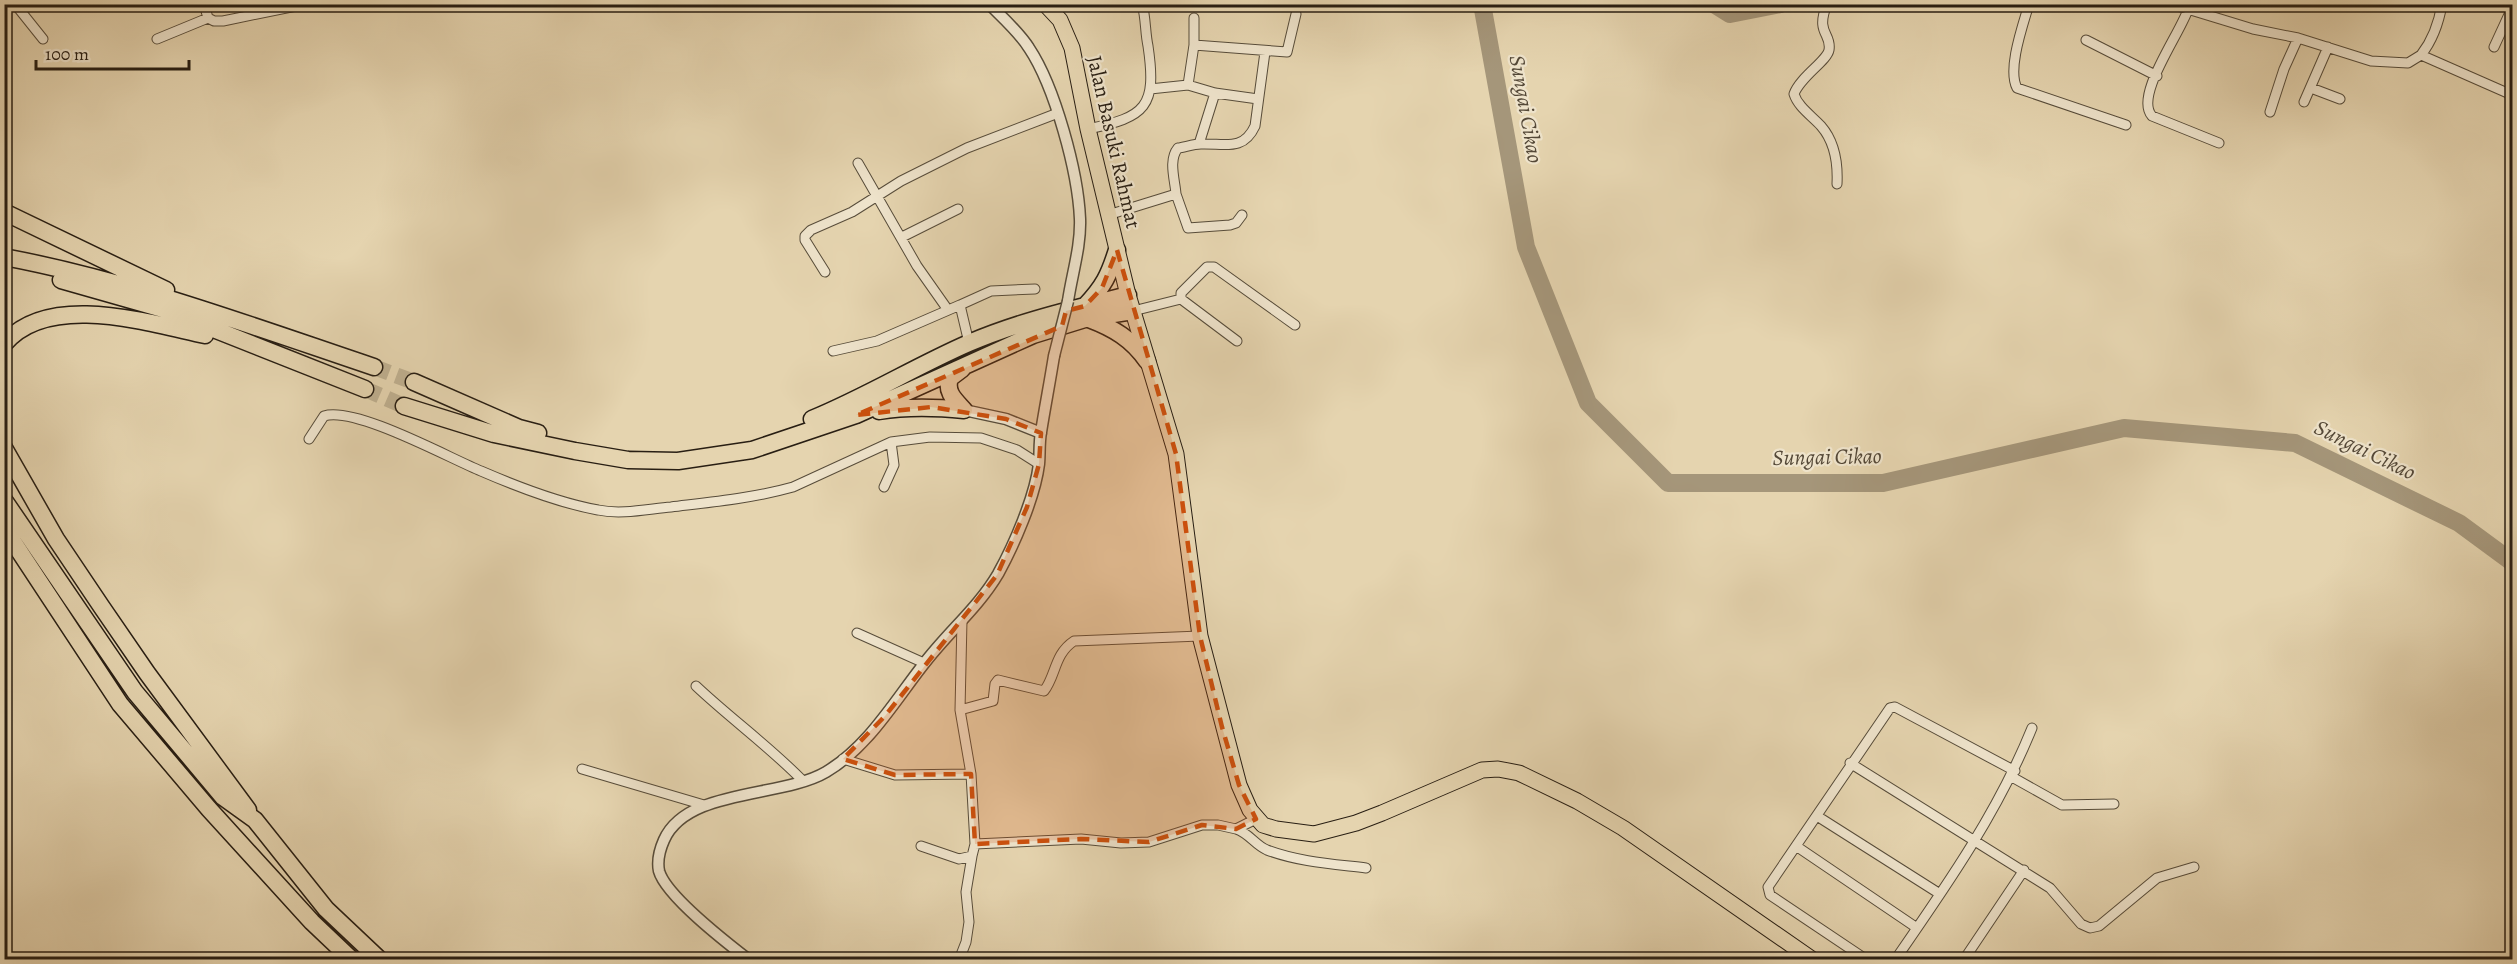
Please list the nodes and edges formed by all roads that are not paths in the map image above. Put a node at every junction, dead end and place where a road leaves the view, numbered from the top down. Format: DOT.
graph roads {
  1 [pos="15,4"];
  2 [pos="204,4"];
  3 [pos="306,4"];
  4 [pos="989,4"];
  5 [pos="1045,4"];
  6 [pos="1142,4"];
  7 [pos="1827,4"];
  8 [pos="2029,4"];
  9 [pos="2171,4"];
  10 [pos="2442,4"];
  11 [pos="2189,8"];
  12 [pos="2512,8"];
  13 [pos="1296,14"];
  14 [pos="208,18"];
  15 [pos="1194,18"];
  16 [pos="2298,38"];
  17 [pos="43,39"];
  18 [pos="157,39"];
  19 [pos="2086,40"];
  20 [pos="1194,45"];
  21 [pos="2328,47"];
  22 [pos="2494,47"];
  23 [pos="1264,52"];
  24 [pos="2421,55"];
  25 [pos="2157,76"];
  26 [pos="1188,85"];
  27 [pos="2311,88"];
  28 [pos="1150,89"];
  29 [pos="1215,93"];
  30 [pos="2512,95"];
  31 [pos="1258,99"];
  32 [pos="2340,99"];
  33 [pos="2304,102"];
  34 [pos="2270,112"];
  35 [pos="1058,113"];
  36 [pos="2126,125"];
  37 [pos="1088,129"];
  38 [pos="2219,143"];
  39 [pos="1199,144"];
  40 [pos="858,164"];
  41 [pos="1837,184"];
  42 [pos="1176,194"];
  43 [pos="878,196"];
  44 [pos="958,209"];
  45 [pos="4,212"];
  46 [pos="1242,214"];
  47 [pos="1108,215"];
  48 [pos="902,237"];
  49 [pos="1117,250"];
  50 [pos="4,257"];
  51 [pos="4,268"];
  52 [pos="825,272"];
  53 [pos="1035,289"];
  54 [pos="1181,299"];
  55 [pos="1130,303"];
  56 [pos="960,305"];
  57 [pos="948,310"];
  58 [pos="1086,312"];
  59 [pos="215,314"];
  60 [pos="1295,325"];
  61 [pos="1237,341"];
  62 [pos="969,343"];
  63 [pos="4,344"];
  64 [pos="258,348"];
  65 [pos="833,351"];
  66 [pos="1147,361"];
  67 [pos="970,363"];
  68 [pos="374,367"];
  69 [pos="414,382"];
  70 [pos="365,389"];
  71 [pos="404,406"];
  72 [pos="964,410"];
  73 [pos="856,415"];
  74 [pos="1041,433"];
  75 [pos="309,439"];
  76 [pos="891,442"];
  77 [pos="4,448"];
  78 [pos="1039,464"];
  79 [pos="884,487"];
  80 [pos="4,500"];
  81 [pos="4,528"];
  82 [pos="962,620"];
  83 [pos="857,633"];
  84 [pos="1200,636"];
  85 [pos="924,663"];
  86 [pos="696,686"];
  87 [pos="960,710"];
  88 [pos="2032,728"];
  89 [pos="843,759"];
  90 [pos="1850,763"];
  91 [pos="582,769"];
  92 [pos="970,774"];
  93 [pos="2013,774"];
  94 [pos="803,781"];
  95 [pos="2114,804"];
  96 [pos="704,805"];
  97 [pos="1817,816"];
  98 [pos="1256,819"];
  99 [pos="255,820"];
  100 [pos="1236,829"];
  101 [pos="1976,840"];
  102 [pos="975,844"];
  103 [pos="921,846"];
  104 [pos="1796,846"];
  105 [pos="972,856"];
  106 [pos="2194,867"];
  107 [pos="1366,868"];
  108 [pos="2024,870"];
  109 [pos="1940,894"];
  110 [pos="1917,928"];
  111 [pos="1967,955"];
  112 [pos="352,960"];
  113 [pos="380,960"];
  114 [pos="749,960"];
  115 [pos="959,960"];
  116 [pos="1813,960"];
  117 [pos="1867,960"];
  118 [pos="1895,960"];
  1 -- 17 [label="street"];
  2 -- 14 [label="street"];
  3 -- 14 [label="street"];
  4 -- 35 [label="street"];
  5 -- 37 [label="highway, Jalan Basuki Rahmat"];
  6 -- 28 [label="street"];
  7 -- 41 [label="street"];
  8 -- 36 [label="street"];
  9 -- 11 [label="street"];
  10 -- 24 [label="street"];
  11 -- 16 [label="street"];
  11 -- 25 [label="street"];
  12 -- 22 [label="street"];
  13 -- 23 [label="street"];
  14 -- 18 [label="street"];
  15 -- 20 [label="street"];
  16 -- 21 [label="street"];
  16 -- 34 [label="street"];
  19 -- 25 [label="street"];
  20 -- 23 [label="street"];
  20 -- 26 [label="street"];
  21 -- 24 [label="street"];
  21 -- 27 [label="street"];
  23 -- 31 [label="street"];
  24 -- 30 [label="street"];
  25 -- 38 [label="street"];
  26 -- 28 [label="street"];
  26 -- 29 [label="street"];
  27 -- 32 [label="street"];
  27 -- 33 [label="street"];
  28 -- 37 [label="street"];
  29 -- 31 [label="street"];
  29 -- 39 [label="street"];
  31 -- 39 [label="street"];
  35 -- 43 [label="street"];
  35 -- 74 [label="street, bridge"];
  37 -- 47 [label="highway, Jalan Basuki Rahmat"];
  39 -- 42 [label="street"];
  40 -- 43 [label="street"];
  42 -- 46 [label="street"];
  42 -- 47 [label="street"];
  43 -- 48 [label="street"];
  43 -- 52 [label="street"];
  44 -- 48 [label="street"];
  45 -- 59 [label="highway"];
  47 -- 49 [label="highway, Jalan Basuki Rahmat"];
  48 -- 57 [label="street"];
  49 -- 55 [label="highway, Jalan Basuki Rahmat"];
  49 -- 58 [label="highway"];
  50 -- 59 [label="highway"];
  51 -- 64 [label="highway"];
  53 -- 56 [label="street"];
  54 -- 55 [label="street"];
  54 -- 60 [label="street"];
  54 -- 61 [label="street"];
  55 -- 58 [label="highway"];
  55 -- 66 [label="highway, Jalan Basuki Rahmat"];
  56 -- 57 [label="street"];
  56 -- 62 [label="street"];
  57 -- 65 [label="street"];
  58 -- 62 [label="highway"];
  58 -- 66 [label="highway"];
  58 -- 67 [label="highway"];
  59 -- 68 [label="highway"];
  62 -- 69 [label="highway"];
  63 -- 64 [label="highway"];
  64 -- 70 [label="highway"];
  66 -- 84 [label="highway, Jalan Basuki Rahmat"];
  67 -- 72 [label="highway"];
  67 -- 73 [label="highway"];
  71 -- 73 [label="highway"];
  72 -- 73 [label="highway"];
  72 -- 74 [label="street"];
  74 -- 78 [label="street"];
  75 -- 76 [label="street"];
  76 -- 78 [label="street"];
  76 -- 79 [label="street"];
  77 -- 99 [label="highway"];
  78 -- 82 [label="street"];
  80 -- 99 [label="highway"];
  81 -- 112 [label="highway"];
  82 -- 85 [label="street"];
  82 -- 87 [label="street"];
  83 -- 85 [label="street"];
  84 -- 87 [label="street"];
  84 -- 98 [label="highway, Jalan Basuki Rahmat"];
  85 -- 89 [label="street"];
  86 -- 94 [label="street"];
  87 -- 92 [label="street"];
  88 -- 93 [label="street"];
  89 -- 92 [label="street"];
  89 -- 94 [label="street"];
  90 -- 93 [label="street"];
  90 -- 97 [label="street"];
  90 -- 101 [label="street"];
  91 -- 96 [label="street"];
  92 -- 102 [label="street"];
  93 -- 95 [label="street"];
  93 -- 101 [label="street"];
  94 -- 96 [label="street"];
  96 -- 114 [label="street"];
  97 -- 104 [label="street"];
  97 -- 109 [label="street"];
  98 -- 100 [label="street"];
  98 -- 116 [label="highway"];
  99 -- 113 [label="highway"];
  100 -- 102 [label="street"];
  100 -- 107 [label="street"];
  101 -- 108 [label="street"];
  101 -- 109 [label="street"];
  102 -- 105 [label="street"];
  103 -- 105 [label="street"];
  104 -- 110 [label="street"];
  104 -- 117 [label="street"];
  105 -- 115 [label="street"];
  106 -- 108 [label="street"];
  108 -- 111 [label="street"];
  109 -- 110 [label="street"];
  110 -- 118 [label="street"];
}
